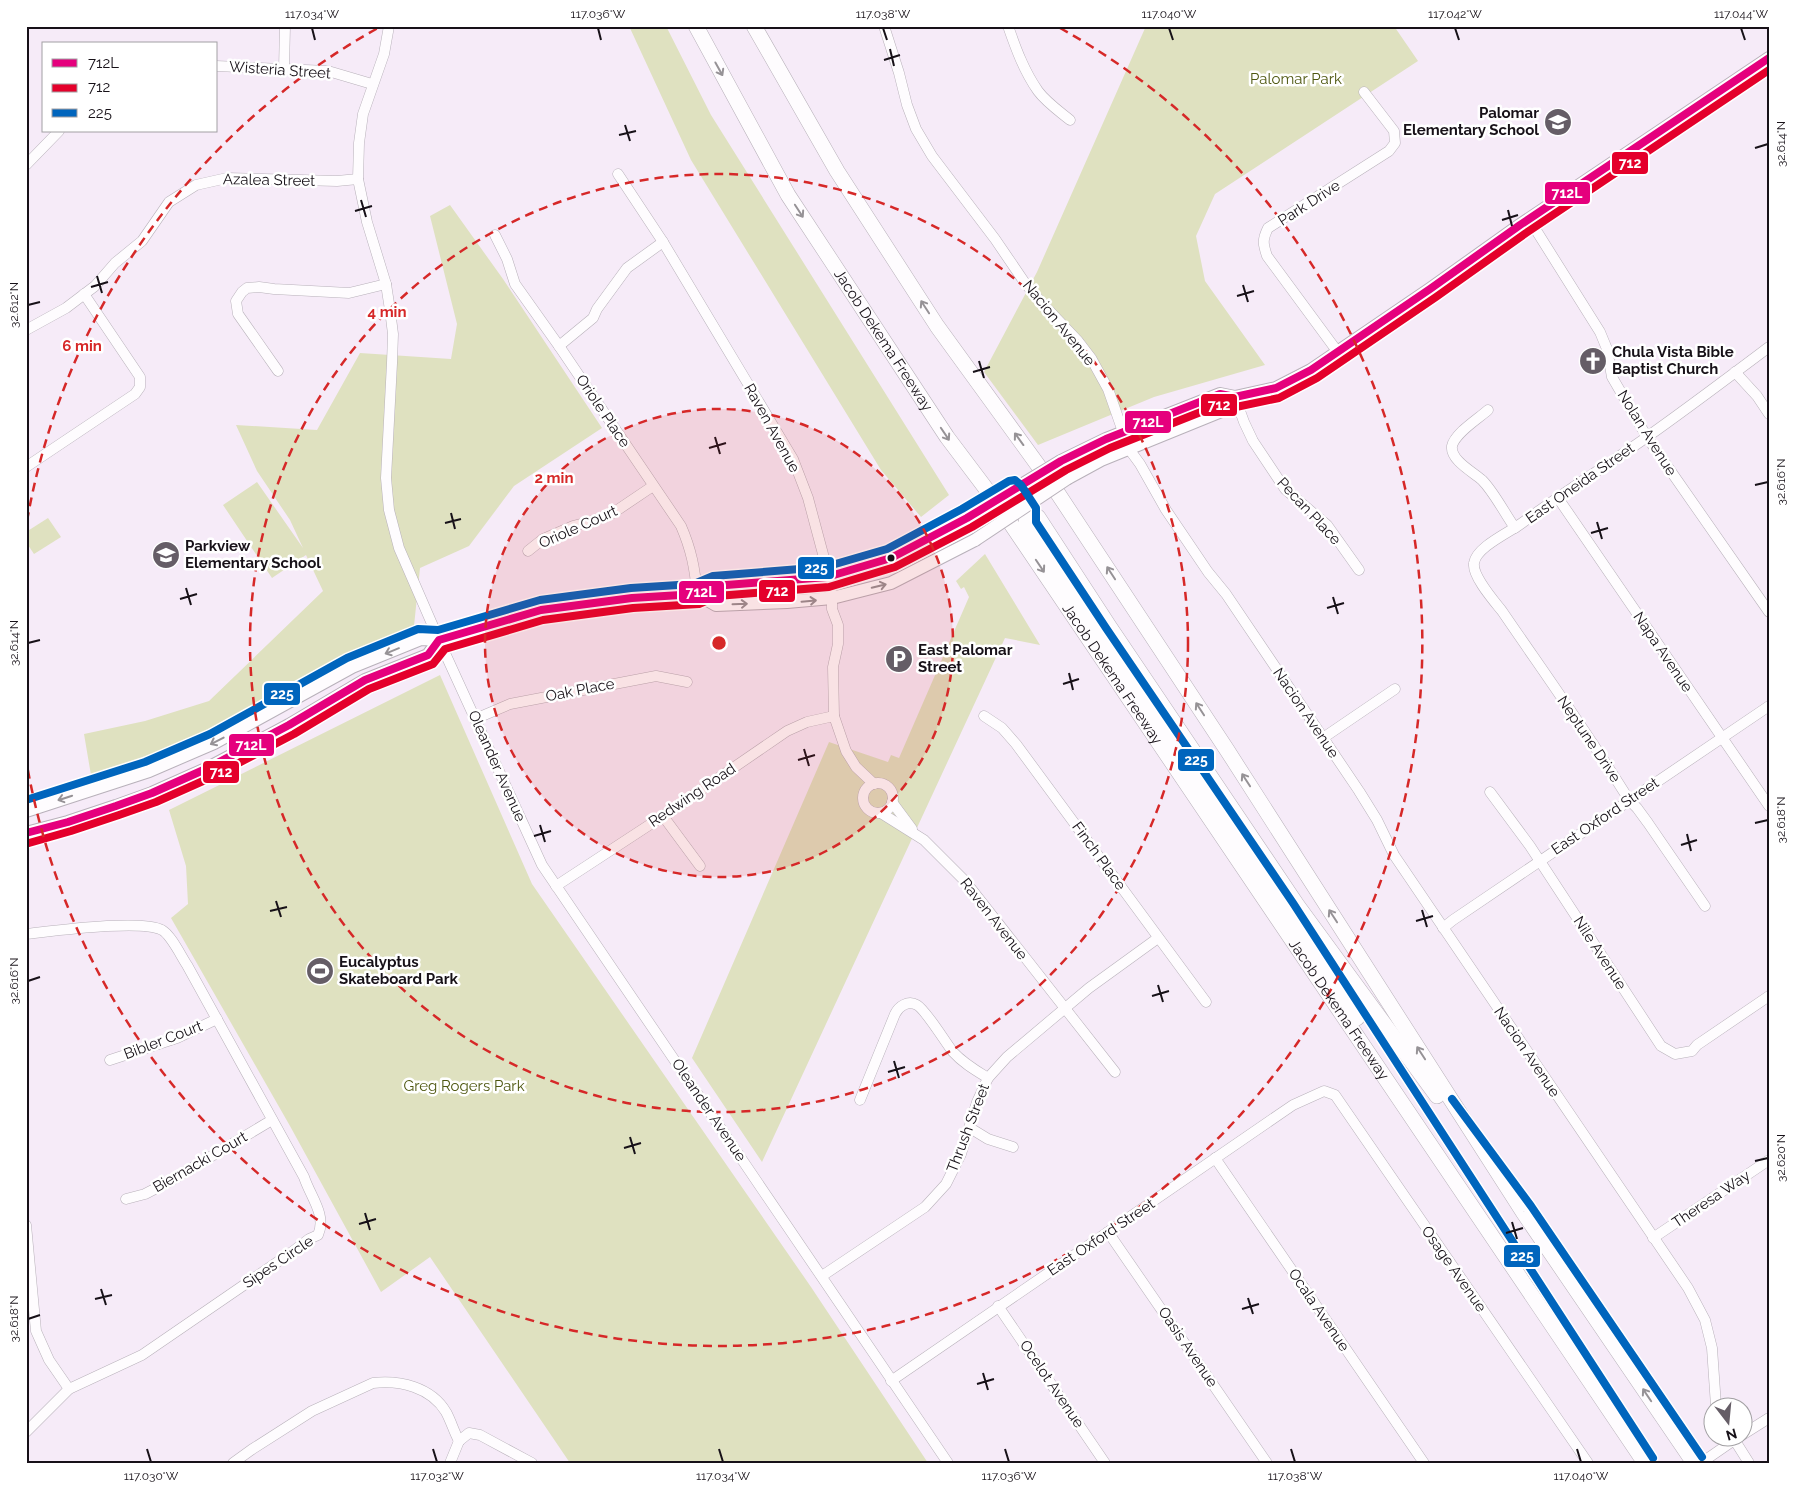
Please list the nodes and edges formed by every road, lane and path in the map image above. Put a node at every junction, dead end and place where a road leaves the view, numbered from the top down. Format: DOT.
graph roads {
  1 [pos="285,26"];
  2 [pos="389,26"];
  3 [pos="696,26"];
  4 [pos="754,26"];
  5 [pos="884,26"];
  6 [pos="1008,26"];
  7 [pos="1769,58"];
  8 [pos="218,66"];
  9 [pos="284,68"];
  10 [pos="372,84"];
  11 [pos="1364,92"];
  12 [pos="1070,120"];
  13 [pos="59,132"];
  14 [pos="26,165"];
  15 [pos="618,174"];
  16 [pos="358,179"];
  17 [pos="1529,219"];
  18 [pos="495,235"];
  19 [pos="662,242"];
  20 [pos="386,284"];
  21 [pos="84,294"];
  22 [pos="26,330"];
  23 [pos="559,346"];
  24 [pos="1769,347"];
  25 [pos="1337,352"];
  26 [pos="278,371"];
  27 [pos="1735,372"];
  28 [pos="1235,397"];
  29 [pos="1488,410"];
  30 [pos="1769,414"];
  31 [pos="1123,433"];
  32 [pos="1647,437"];
  33 [pos="1129,449"];
  34 [pos="26,467"];
  35 [pos="653,486"];
  36 [pos="1013,490"];
  37 [pos="1558,498"];
  38 [pos="1025,509"];
  39 [pos="1515,528"];
  40 [pos="528,551"];
  41 [pos="1360,570"];
  42 [pos="1475,572"];
  43 [pos="827,577"];
  44 [pos="697,594"];
  45 [pos="832,598"];
  46 [pos="1769,612"];
  47 [pos="1103,630"];
  48 [pos="439,640"];
  49 [pos="686,682"];
  50 [pos="1395,689"];
  51 [pos="1769,706"];
  52 [pos="834,716"];
  53 [pos="984,716"];
  54 [pos="476,719"];
  55 [pos="1323,738"];
  56 [pos="1722,738"];
  57 [pos="856,767"];
  58 [pos="145,772"];
  59 [pos="874,784"];
  60 [pos="1490,792"];
  61 [pos="863,795"];
  62 [pos="132,800"];
  63 [pos="1629,800"];
  64 [pos="892,802"];
  65 [pos="1769,806"];
  66 [pos="26,811"];
  67 [pos="881,813"];
  68 [pos="663,816"];
  69 [pos="26,832"];
  70 [pos="918,835"];
  71 [pos="1539,861"];
  72 [pos="700,866"];
  73 [pos="556,886"];
  74 [pos="1705,906"];
  75 [pos="1443,928"];
  76 [pos="26,934"];
  77 [pos="1158,938"];
  78 [pos="1769,996"];
  79 [pos="1206,1002"];
  80 [pos="1065,1008"];
  81 [pos="216,1019"];
  82 [pos="110,1060"];
  83 [pos="1114,1072"];
  84 [pos="988,1078"];
  85 [pos="1312,1095"];
  86 [pos="860,1100"];
  87 [pos="272,1120"];
  88 [pos="970,1128"];
  89 [pos="1013,1147"];
  90 [pos="1215,1158"];
  91 [pos="1769,1160"];
  92 [pos="126,1199"];
  93 [pos="1523,1212"];
  94 [pos="26,1225"];
  95 [pos="1108,1232"];
  96 [pos="1653,1238"];
  97 [pos="822,1276"];
  98 [pos="30,1302"];
  99 [pos="998,1306"];
  100 [pos="892,1381"];
  101 [pos="69,1389"];
  102 [pos="1715,1396"];
  103 [pos="1769,1418"];
  104 [pos="1752,1428"];
  105 [pos="26,1432"];
  106 [pos="459,1441"];
  107 [pos="1725,1446"];
  108 [pos="1741,1446"];
  109 [pos="1643,1460"];
  110 [pos="234,1463"];
  111 [pos="450,1463"];
  112 [pos="532,1463"];
  113 [pos="948,1463"];
  114 [pos="1105,1463"];
  115 [pos="1267,1463"];
  116 [pos="1424,1463"];
  117 [pos="1588,1463"];
  118 [pos="1694,1463"];
  119 [pos="1701,1463"];
  120 [pos="1749,1463"];
  1 -- 9 [label="street"];
  2 -- 10 [label="street, Oleander Avenue"];
  3 -- 109 [label="highway, Jacob Dekema Freeway, one-way"];
  93 -- 4 [label="highway, one-way"];
  5 -- 31 [label="street, Nacion Avenue"];
  6 -- 12 [label="street"];
  7 -- 17 [label="main road"];
  8 -- 9 [label="street, Wisteria Street"];
  9 -- 10 [label="street, Wisteria Street"];
  10 -- 16 [label="street, Oleander Avenue"];
  11 -- 25 [label="street, Park Drive"];
  13 -- 14 [label="street"];
  15 -- 19 [label="street, Raven Avenue"];
  16 -- 20 [label="street, Oleander Avenue"];
  16 -- 21 [label="street, Azalea Street"];
  17 -- 25 [label="main road"];
  17 -- 32 [label="street, Nolan Avenue"];
  18 -- 23 [label="street, Oriole Place"];
  19 -- 23 [label="street"];
  19 -- 43 [label="street, Raven Avenue"];
  20 -- 26 [label="street"];
  20 -- 48 [label="street, Oleander Avenue"];
  21 -- 22 [label="street, Azalea Street"];
  21 -- 34 [label="street"];
  23 -- 35 [label="street, Oriole Place"];
  24 -- 27 [label="street, East Oneida Street"];
  25 -- 28 [label="main road"];
  27 -- 30 [label="street"];
  27 -- 32 [label="street, East Oneida Street"];
  28 -- 31 [label="main road"];
  28 -- 33 [label="main road"];
  28 -- 41 [label="street, Pecan Place"];
  29 -- 39 [label="street"];
  31 -- 33 [label="street, Nacion Avenue"];
  31 -- 36 [label="main road, bridge"];
  32 -- 37 [label="street, East Oneida Street"];
  32 -- 46 [label="street, Nolan Avenue"];
  33 -- 38 [label="main road, bridge"];
  33 -- 55 [label="street, Nacion Avenue"];
  35 -- 40 [label="street, Oriole Court"];
  35 -- 44 [label="street, Oriole Place"];
  36 -- 38 [label="highway"];
  36 -- 43 [label="main road, bridge"];
  37 -- 39 [label="street, East Oneida Street"];
  37 -- 56 [label="street, Napa Avenue"];
  45 -- 38 [label="main road, one-way, bridge"];
  38 -- 47 [label="highway"];
  39 -- 42 [label="street, East Oneida Street"];
  42 -- 63 [label="street, Neptune Drive"];
  43 -- 44 [label="main road"];
  43 -- 45 [label="street, Raven Avenue"];
  44 -- 45 [label="main road, one-way"];
  44 -- 48 [label="main road"];
  45 -- 52 [label="street, Raven Avenue"];
  47 -- 93 [label="highway"];
  47 -- 109 [label="highway"];
  48 -- 54 [label="street, Oleander Avenue"];
  48 -- 58 [label="main road, one-way"];
  48 -- 62 [label="main road"];
  49 -- 54 [label="street, Oak Place"];
  50 -- 55 [label="street"];
  51 -- 56 [label="street, East Oxford Street"];
  52 -- 57 [label="street, Raven Avenue"];
  52 -- 68 [label="street, Redwing Road"];
  53 -- 77 [label="street, Finch Place"];
  54 -- 73 [label="street, Oleander Avenue"];
  55 -- 75 [label="street, Nacion Avenue"];
  56 -- 63 [label="street, East Oxford Street"];
  56 -- 65 [label="street, Napa Avenue"];
  57 -- 59 [label="street, Raven Avenue"];
  57 -- 61 [label="street, Raven Avenue"];
  58 -- 62 [label="main road"];
  58 -- 66 [label="main road, one-way"];
  59 -- 61 [label="street"];
  59 -- 64 [label="street"];
  60 -- 71 [label="street, Nile Avenue"];
  61 -- 67 [label="street"];
  62 -- 69 [label="main road"];
  63 -- 71 [label="street, East Oxford Street"];
  63 -- 74 [label="street, Neptune Drive"];
  64 -- 67 [label="street"];
  64 -- 70 [label="street, Raven Avenue"];
  67 -- 70 [label="street, Raven Avenue"];
  68 -- 72 [label="street"];
  68 -- 73 [label="street, Redwing Road"];
  70 -- 80 [label="street, Raven Avenue"];
  71 -- 75 [label="street, East Oxford Street"];
  71 -- 78 [label="street, Nile Avenue"];
  73 -- 97 [label="street, Oleander Avenue"];
  75 -- 96 [label="street, Nacion Avenue"];
  76 -- 81 [label="street, Sipes Circle"];
  77 -- 79 [label="street, Finch Place"];
  77 -- 80 [label="street, Thrush Street"];
  80 -- 83 [label="street, Raven Avenue"];
  80 -- 84 [label="street, Thrush Street"];
  81 -- 82 [label="street, Bibler Court"];
  81 -- 87 [label="street, Sipes Circle"];
  84 -- 86 [label="street"];
  84 -- 88 [label="street, Thrush Street"];
  85 -- 90 [label="street, East Oxford Street"];
  85 -- 117 [label="street, Osage Avenue"];
  87 -- 92 [label="street, Biernacki Court"];
  87 -- 101 [label="street, Sipes Circle"];
  88 -- 89 [label="street"];
  88 -- 97 [label="street, Thrush Street"];
  90 -- 95 [label="street, East Oxford Street"];
  90 -- 116 [label="street, Ocala Avenue"];
  91 -- 96 [label="street, Theresa Way"];
  118 -- 93 [label="highway, one-way"];
  94 -- 98 [label="street"];
  95 -- 99 [label="street, East Oxford Street"];
  95 -- 115 [label="street, Oasis Avenue"];
  96 -- 102 [label="street, Nacion Avenue"];
  97 -- 100 [label="street, Oleander Avenue"];
  98 -- 101 [label="street"];
  99 -- 100 [label="street, East Oxford Street"];
  99 -- 114 [label="street, Ocelot Avenue"];
  100 -- 113 [label="street, Oleander Avenue"];
  101 -- 105 [label="street, Sipes Circle"];
  103 -- 104 [label="street"];
  106 -- 110 [label="street"];
  106 -- 111 [label="street"];
  106 -- 112 [label="street"];
  107 -- 119 [label="street"];
  108 -- 120 [label="street"];
}
